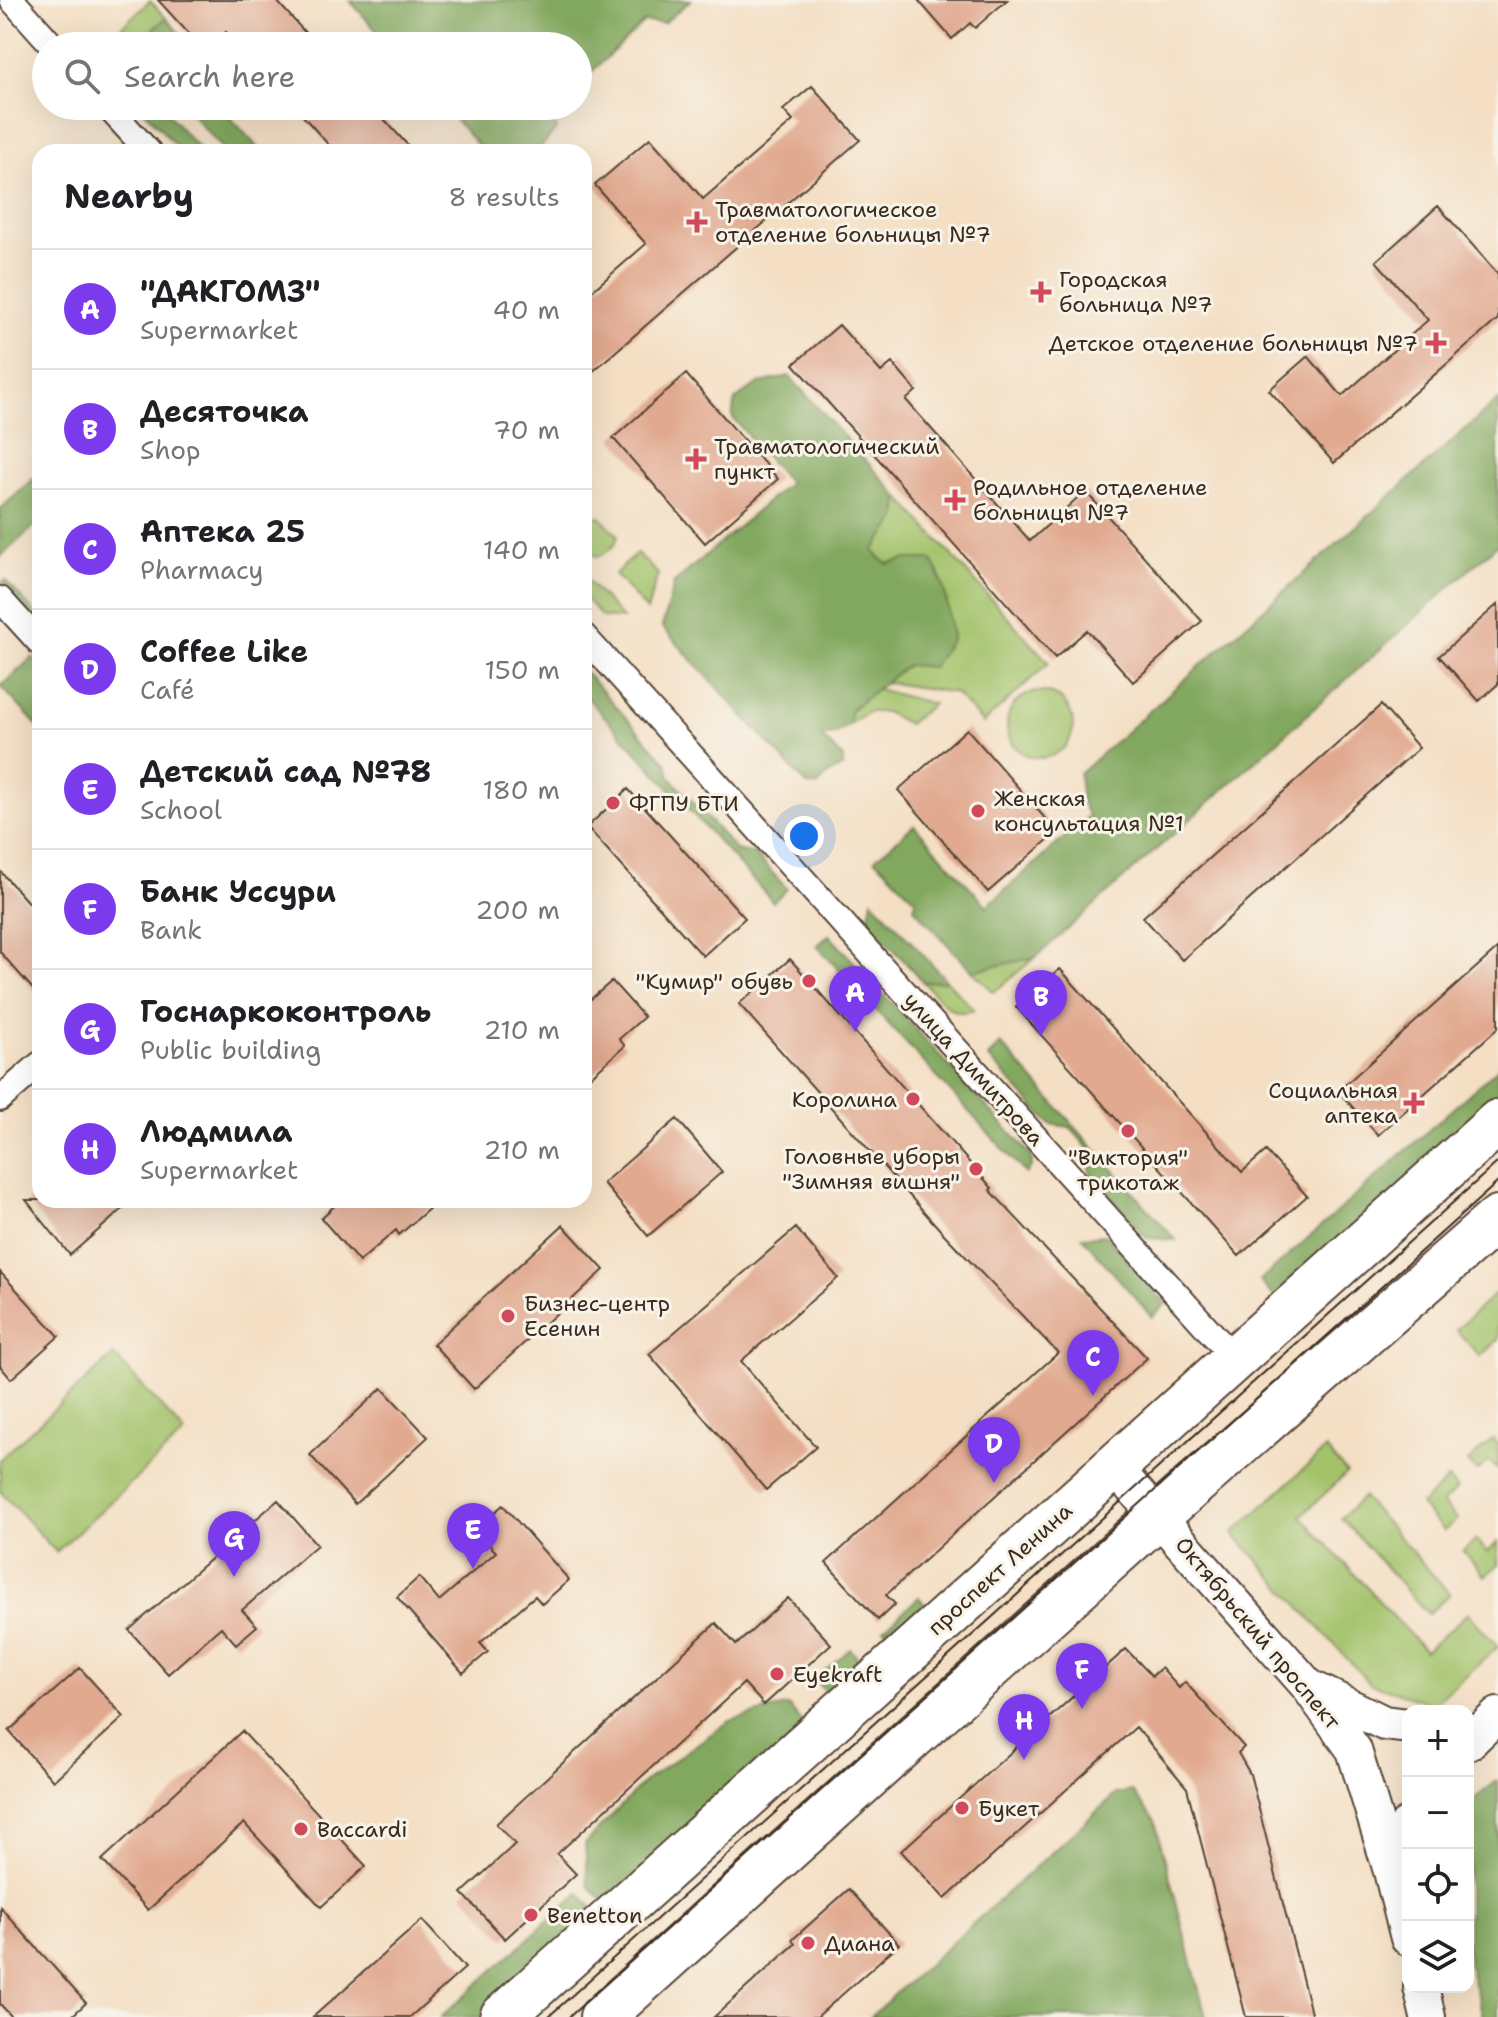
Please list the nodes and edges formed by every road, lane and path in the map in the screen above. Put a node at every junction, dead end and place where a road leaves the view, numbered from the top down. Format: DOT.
graph roads {
  1 [pos="12,0"];
  2 [pos="41,32"];
  3 [pos="120,120"];
  4 [pos="142,144"];
  5 [pos="0,599"];
  6 [pos="32,634"];
  7 [pos="592,645"];
  8 [pos="32,1071"];
  9 [pos="0,1099"];
  10 [pos="1498,1122"];
  11 [pos="1498,1218"];
  12 [pos="1235,1359"];
  13 [pos="1114,1467"];
  14 [pos="1158,1516"];
  15 [pos="1308,1686"];
  16 [pos="1498,1714"];
  17 [pos="1474,1720"];
  18 [pos="1402,1725"];
  19 [pos="1474,1737"];
  20 [pos="1402,1841"];
  21 [pos="1391,1871"];
  22 [pos="1404,1921"];
  23 [pos="1422,1993"];
  24 [pos="502,2017"];
  25 [pos="602,2017"];
  26 [pos="1428,2017"];
  1 -- 2 [label="street"];
  3 -- 4 [label="street"];
  5 -- 6 [label="street"];
  7 -- 12 [label="street, улица Димитрова"];
  8 -- 9 [label="street"];
  10 -- 12 [label="highway, проспект Ленина"];
  11 -- 14 [label="highway"];
  12 -- 13 [label="highway, проспект Ленина"];
  13 -- 14 [label="street, Октябрьский проспект"];
  13 -- 24 [label="highway, проспект Ленина"];
  14 -- 15 [label="street, Октябрьский проспект"];
  14 -- 25 [label="highway"];
  15 -- 18 [label="street"];
  15 -- 21 [label="street, Октябрьский проспект"];
  16 -- 17 [label="street"];
  16 -- 19 [label="street"];
  20 -- 21 [label="street"];
  21 -- 22 [label="street, Октябрьский проспект"];
  23 -- 26 [label="street"];
}
